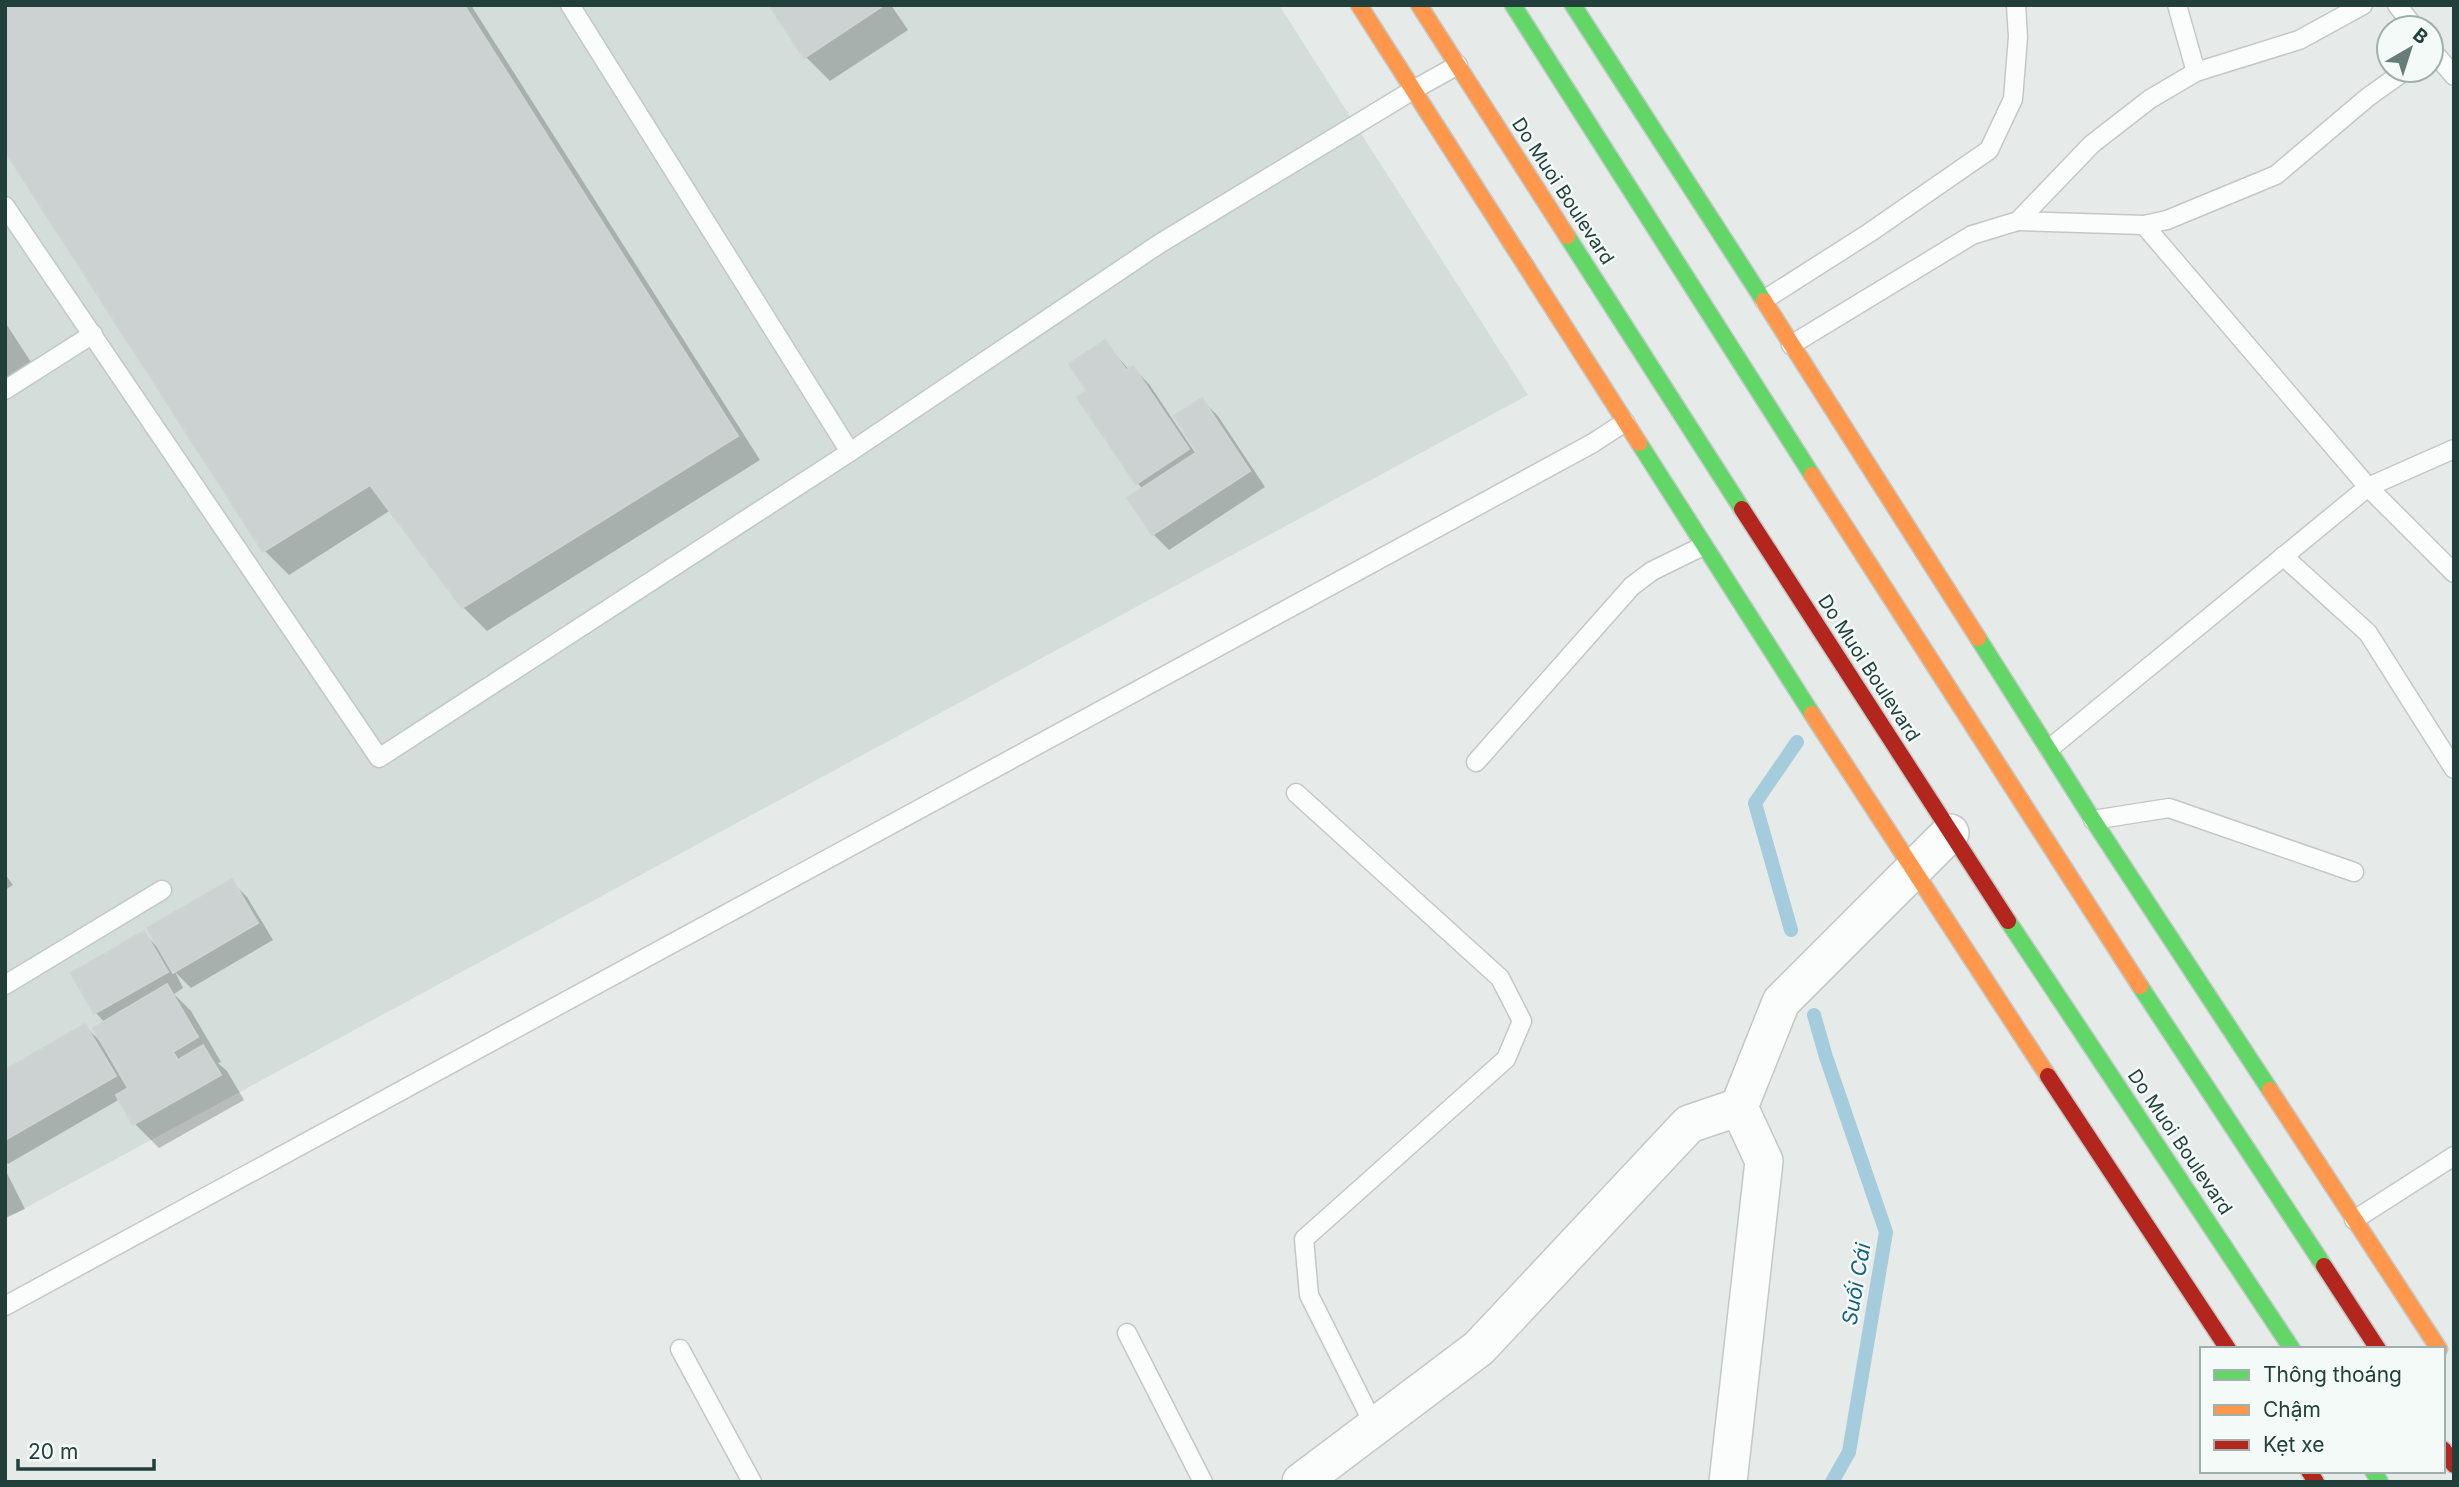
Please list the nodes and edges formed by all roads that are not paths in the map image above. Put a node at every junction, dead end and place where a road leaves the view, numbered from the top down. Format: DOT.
graph roads {
  1 [pos="570,5"];
  2 [pos="1359,5"];
  3 [pos="1419,5"];
  4 [pos="1513,5"];
  5 [pos="1573,5"];
  6 [pos="2016,5"];
  7 [pos="2177,5"];
  8 [pos="2363,5"];
  9 [pos="1458,65"];
  10 [pos="2196,72"];
  11 [pos="2386,84"];
  12 [pos="1413,90"];
  13 [pos="5,206"];
  14 [pos="2018,221"];
  15 [pos="2144,225"];
  16 [pos="1764,300"];
  17 [pos="93,334"];
  18 [pos="1791,345"];
  19 [pos="5,390"];
  20 [pos="1625,422"];
  21 [pos="2454,449"];
  22 [pos="850,452"];
  23 [pos="2368,487"];
  24 [pos="1703,546"];
  25 [pos="2283,556"];
  26 [pos="2454,573"];
  27 [pos="2049,749"];
  28 [pos="1476,762"];
  29 [pos="2454,769"];
  30 [pos="1296,793"];
  31 [pos="2093,820"];
  32 [pos="1950,833"];
  33 [pos="1912,870"];
  34 [pos="2354,872"];
  35 [pos="162,890"];
  36 [pos="5,985"];
  37 [pos="1739,1107"];
  38 [pos="2454,1156"];
  39 [pos="2354,1220"];
  40 [pos="5,1306"];
  41 [pos="1127,1333"];
  42 [pos="2227,1347"];
  43 [pos="2291,1347"];
  44 [pos="2377,1347"];
  45 [pos="2438,1347"];
  46 [pos="680,1349"];
  47 [pos="1375,1427"];
  48 [pos="752,1482"];
  49 [pos="1203,1482"];
  50 [pos="1301,1482"];
  51 [pos="1728,1482"];
  1 -- 22 [label="lane"];
  2 -- 12 [label="highway"];
  3 -- 9 [label="highway, Do Muoi Boulevard"];
  4 -- 44 [label="highway"];
  5 -- 16 [label="highway"];
  6 -- 16 [label="lane"];
  7 -- 10 [label="lane"];
  8 -- 10 [label="lane"];
  9 -- 12 [label="lane"];
  9 -- 32 [label="highway, Do Muoi Boulevard"];
  10 -- 14 [label="lane"];
  11 -- 15 [label="lane"];
  12 -- 20 [label="highway"];
  12 -- 22 [label="lane"];
  13 -- 17 [label="lane"];
  14 -- 15 [label="lane"];
  14 -- 18 [label="lane"];
  15 -- 23 [label="lane"];
  16 -- 18 [label="highway"];
  17 -- 19 [label="lane"];
  17 -- 22 [label="lane"];
  18 -- 27 [label="highway"];
  20 -- 24 [label="highway"];
  20 -- 40 [label="lane"];
  21 -- 23 [label="lane"];
  23 -- 25 [label="lane"];
  23 -- 26 [label="lane"];
  24 -- 28 [label="lane"];
  24 -- 33 [label="highway"];
  25 -- 27 [label="lane"];
  25 -- 29 [label="lane"];
  27 -- 31 [label="highway"];
  30 -- 47 [label="lane"];
  31 -- 34 [label="lane"];
  31 -- 39 [label="highway"];
  32 -- 33 [label="street"];
  32 -- 43 [label="highway, Do Muoi Boulevard"];
  33 -- 37 [label="street"];
  33 -- 42 [label="highway"];
  35 -- 36 [label="lane"];
  37 -- 47 [label="street"];
  37 -- 51 [label="street"];
  38 -- 39 [label="lane"];
  39 -- 45 [label="highway"];
  41 -- 49 [label="lane"];
  46 -- 48 [label="lane"];
  47 -- 50 [label="street"];
}
